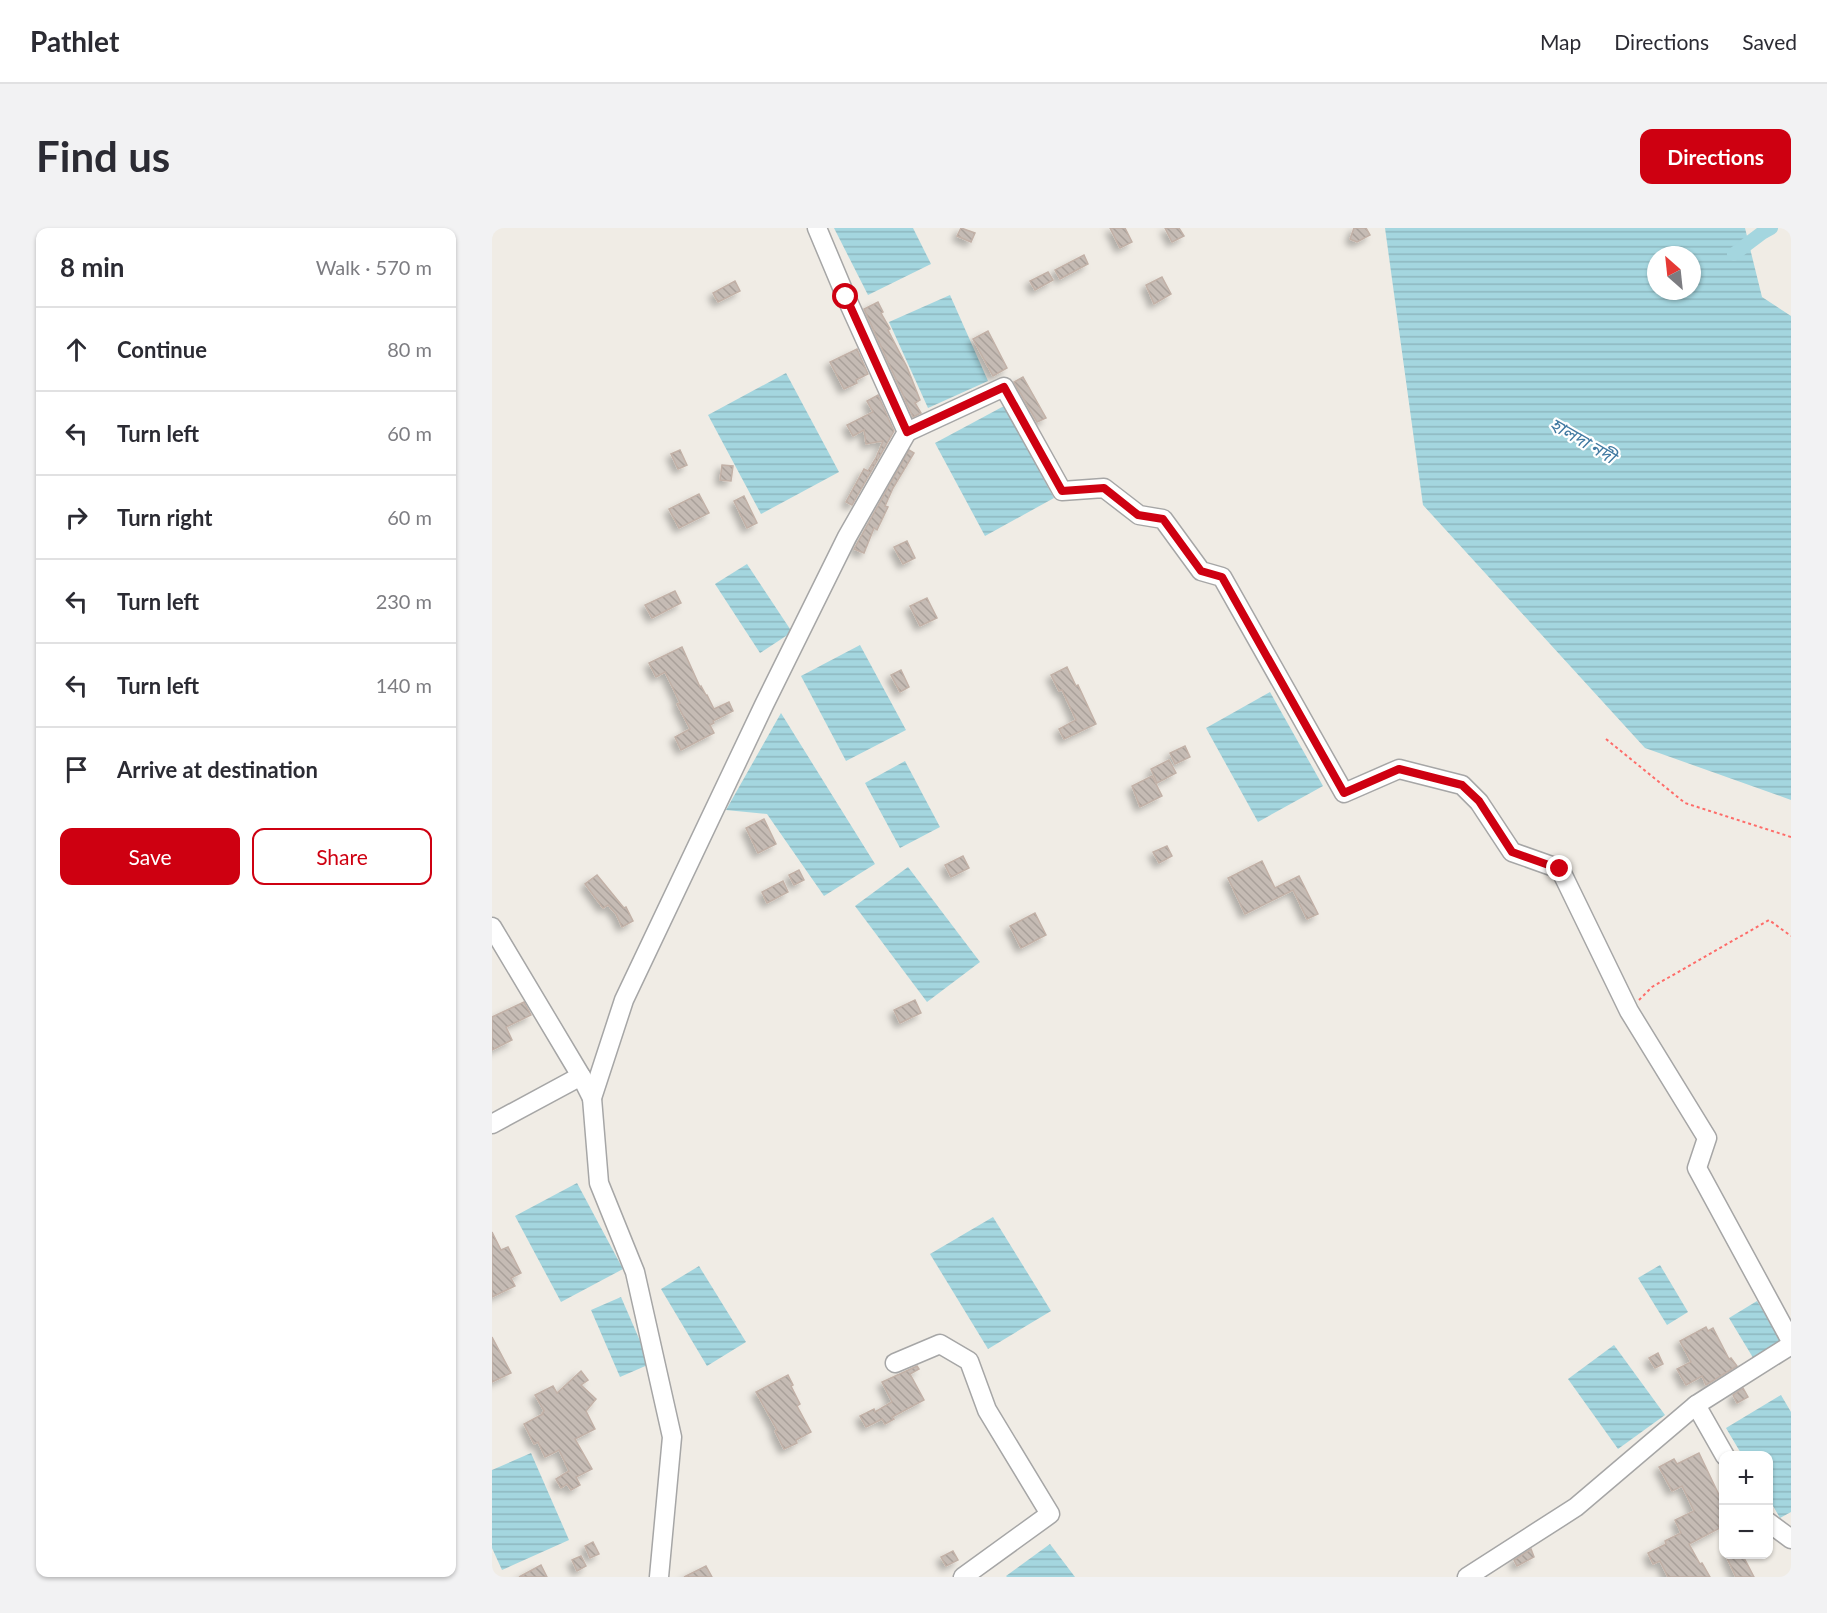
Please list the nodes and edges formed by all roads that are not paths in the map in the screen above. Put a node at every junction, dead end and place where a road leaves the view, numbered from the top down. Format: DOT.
graph roads {
  1 [pos="817,228"];
  2 [pos="907,432"];
  3 [pos="492,927"];
  4 [pos="581,1076"];
  5 [pos="592,1098"];
  6 [pos="492,1124"];
  7 [pos="1791,1343"];
  8 [pos="895,1364"];
  9 [pos="1696,1405"];
  10 [pos="1723,1451"];
  11 [pos="1773,1526"];
  12 [pos="1791,1539"];
  13 [pos="659,1577"];
  14 [pos="963,1577"];
  15 [pos="1467,1577"];
  1 -- 2 [label="street"];
  2 -- 5 [label="street"];
  2 -- 7 [label="street"];
  3 -- 4 [label="street"];
  4 -- 5 [label="street"];
  4 -- 6 [label="street"];
  5 -- 13 [label="street"];
  7 -- 9 [label="street"];
  8 -- 14 [label="street"];
  9 -- 10 [label="street"];
  9 -- 15 [label="street"];
  11 -- 12 [label="street"];
}
